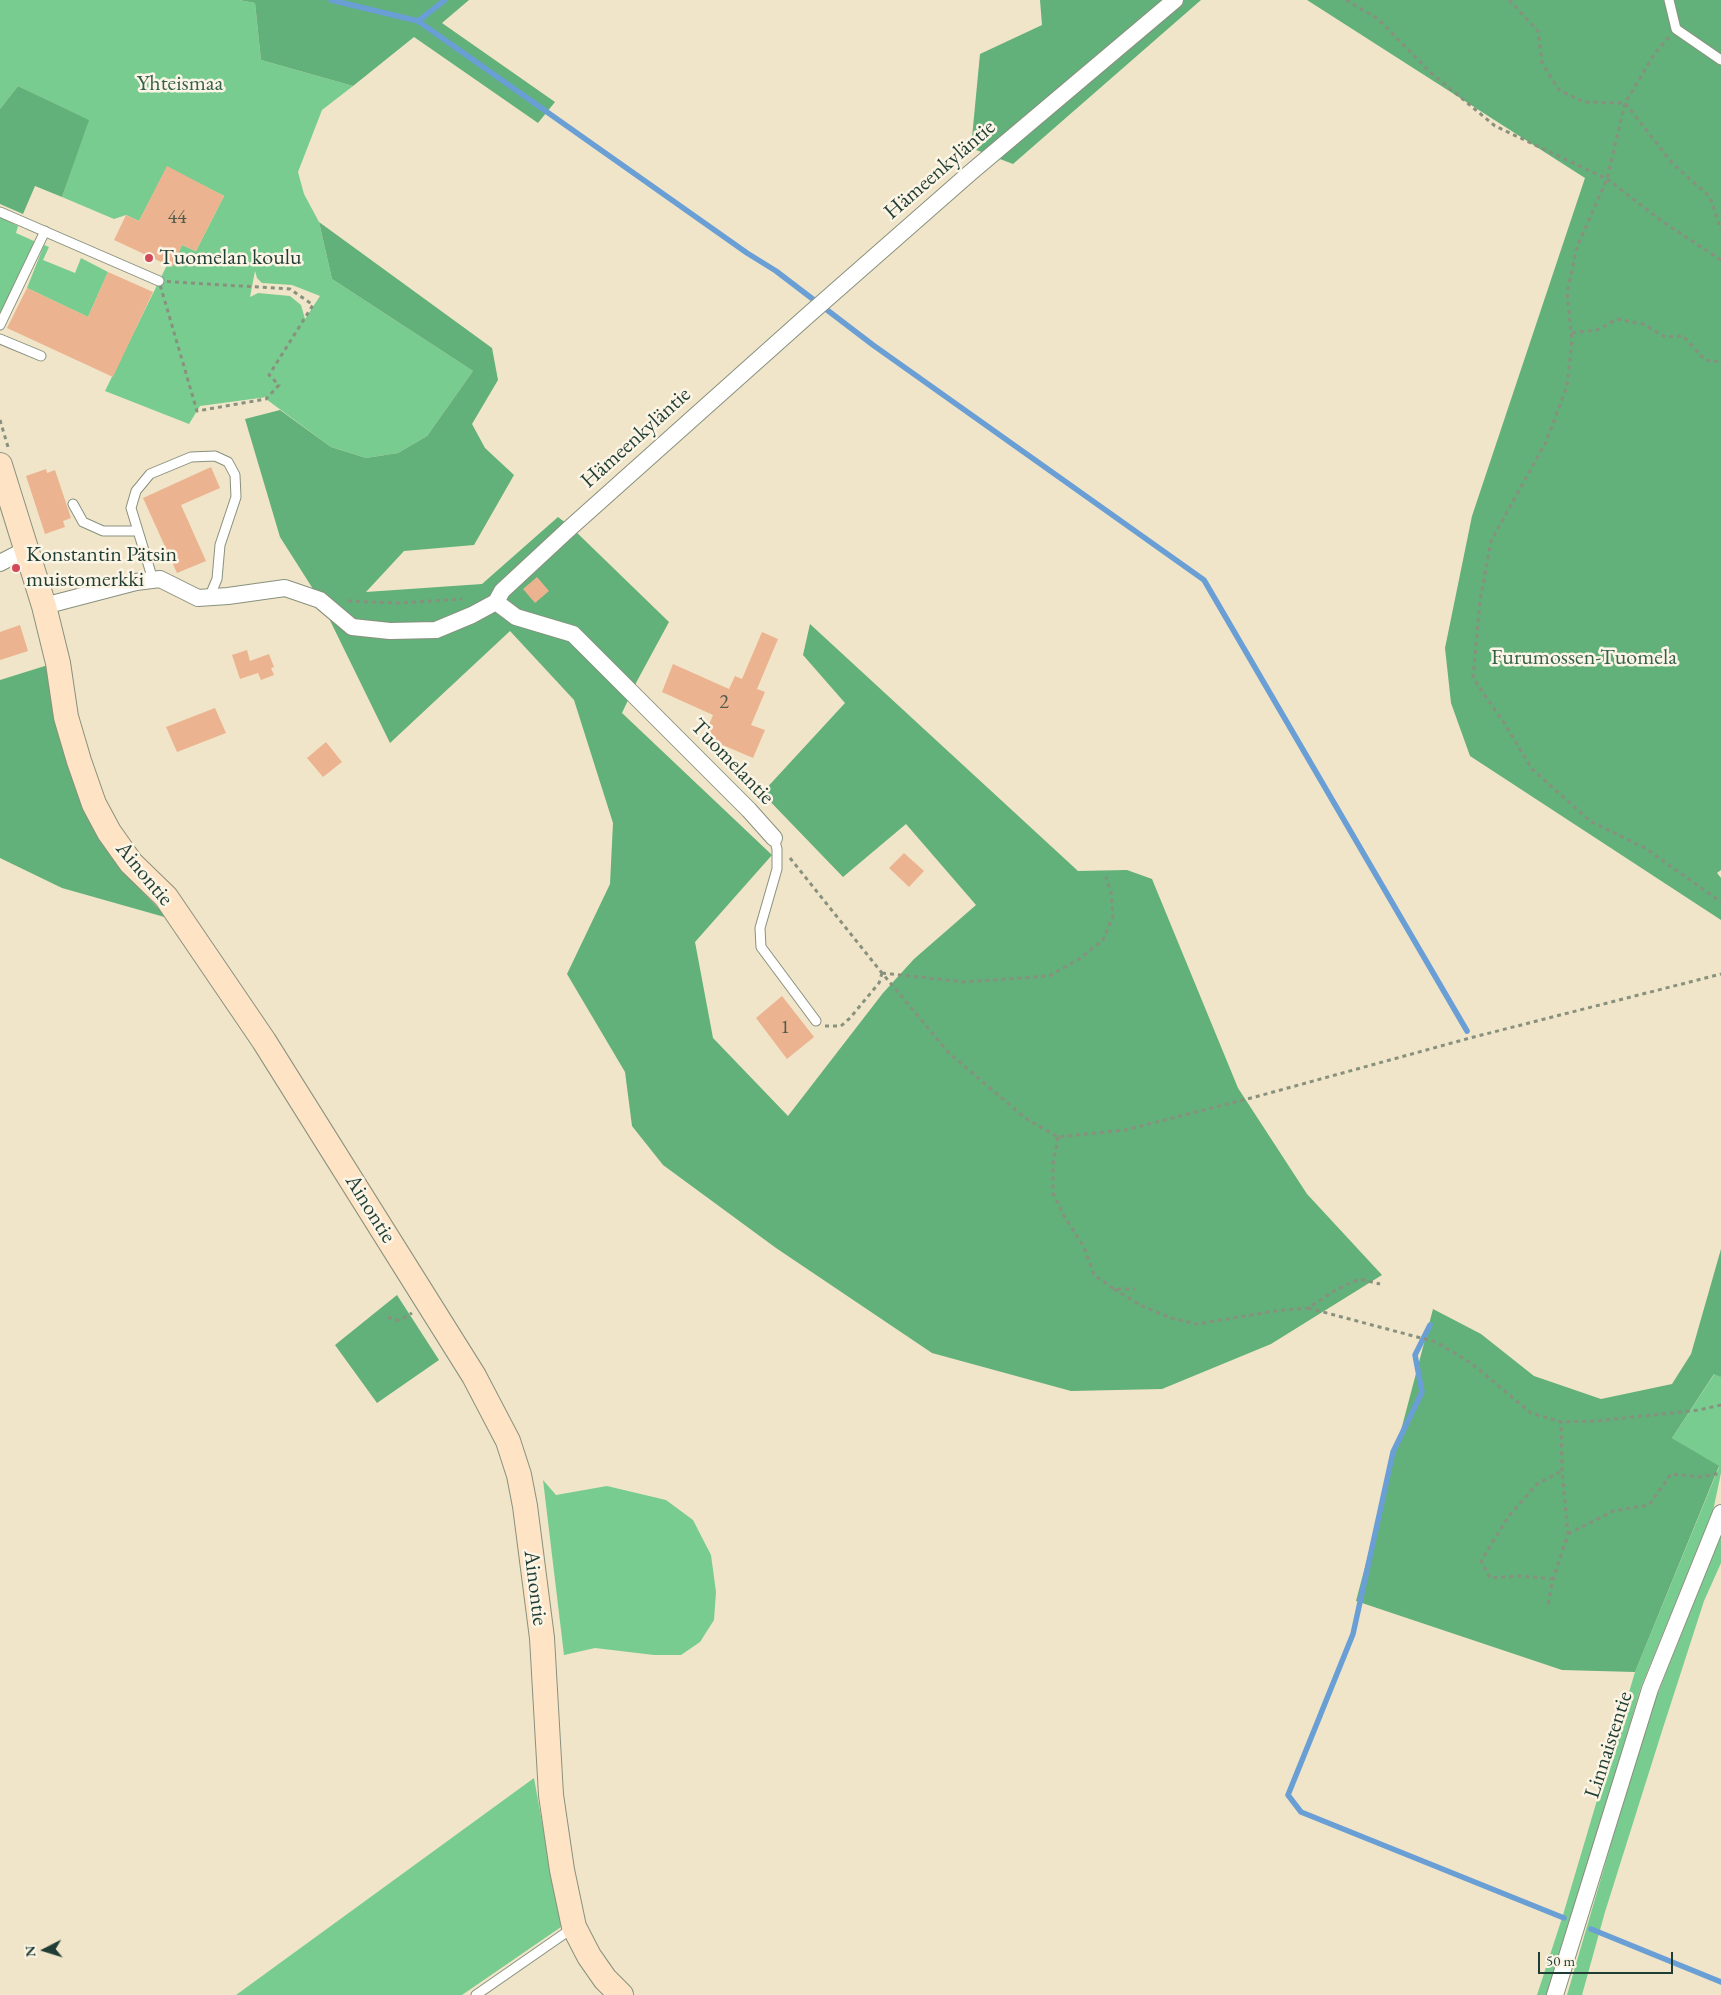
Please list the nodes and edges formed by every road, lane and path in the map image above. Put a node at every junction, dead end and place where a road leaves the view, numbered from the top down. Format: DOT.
graph roads {
  1 [pos="1175,0"];
  2 [pos="1346,0"];
  3 [pos="1509,0"];
  4 [pos="1669,0"];
  5 [pos="1676,29"];
  6 [pos="1721,60"];
  7 [pos="1625,103"];
  8 [pos="1607,179"];
  9 [pos="0,212"];
  10 [pos="1721,230"];
  11 [pos="45,231"];
  12 [pos="1721,260"];
  13 [pos="159,281"];
  14 [pos="0,325"];
  15 [pos="1572,333"];
  16 [pos="0,339"];
  17 [pos="41,356"];
  18 [pos="1721,362"];
  19 [pos="0,465"];
  20 [pos="72,504"];
  21 [pos="138,532"];
  22 [pos="27,549"];
  23 [pos="0,563"];
  24 [pos="153,580"];
  25 [pos="208,598"];
  26 [pos="469,598"];
  27 [pos="320,600"];
  28 [pos="496,602"];
  29 [pos="44,606"];
  30 [pos="774,838"];
  31 [pos="1106,877"];
  32 [pos="1721,902"];
  33 [pos="882,973"];
  34 [pos="1721,974"];
  35 [pos="816,1021"];
  36 [pos="1058,1137"];
  37 [pos="1380,1284"];
  38 [pos="1114,1288"];
  39 [pos="1135,1289"];
  40 [pos="1308,1308"];
  41 [pos="1721,1405"];
  42 [pos="1561,1422"];
  43 [pos="1562,1471"];
  44 [pos="1721,1473"];
  45 [pos="1721,1513"];
  46 [pos="1568,1534"];
  47 [pos="1553,1579"];
  48 [pos="1548,1604"];
  49 [pos="574,1927"];
  50 [pos="476,1995"];
  51 [pos="621,1995"];
  52 [pos="1555,1995"];
  1 -- 28 [label="street, Hämeenkyläntie"];
  2 -- 8 [label="path"];
  3 -- 7 [label="path"];
  4 -- 5 [label="lane"];
  5 -- 6 [label="lane"];
  5 -- 7 [label="path"];
  7 -- 8 [label="path"];
  7 -- 10 [label="path"];
  8 -- 12 [label="path"];
  8 -- 15 [label="path"];
  9 -- 11 [label="lane"];
  11 -- 13 [label="lane"];
  11 -- 14 [label="lane"];
  13 -- 13 [label="path"];
  15 -- 18 [label="path"];
  15 -- 32 [label="path"];
  16 -- 17 [label="lane"];
  19 -- 22 [label="street, Ainontie"];
  20 -- 21 [label="lane"];
  21 -- 24 [label="lane"];
  21 -- 25 [label="lane"];
  22 -- 23 [label="street"];
  22 -- 29 [label="street, Ainontie"];
  24 -- 25 [label="street, Hämeenkyläntie"];
  24 -- 29 [label="street, Hämeenkyläntie"];
  25 -- 27 [label="street, Hämeenkyläntie"];
  26 -- 27 [label="path"];
  27 -- 28 [label="street, Hämeenkyläntie"];
  28 -- 30 [label="street, Tuomelantie"];
  29 -- 49 [label="street, Ainontie"];
  30 -- 33 [label="path"];
  30 -- 35 [label="lane, Tuomelantie"];
  31 -- 33 [label="path"];
  33 -- 35 [label="path"];
  33 -- 36 [label="path"];
  34 -- 36 [label="path"];
  36 -- 38 [label="path"];
  37 -- 40 [label="path"];
  38 -- 39 [label="path"];
  38 -- 40 [label="path"];
  40 -- 42 [label="path"];
  41 -- 42 [label="path"];
  42 -- 43 [label="path"];
  43 -- 46 [label="path"];
  43 -- 47 [label="path"];
  44 -- 46 [label="path"];
  45 -- 52 [label="street, Linnaistentie"];
  46 -- 47 [label="path"];
  47 -- 48 [label="path"];
  49 -- 50 [label="lane"];
  49 -- 51 [label="street, Ainontie"];
}
